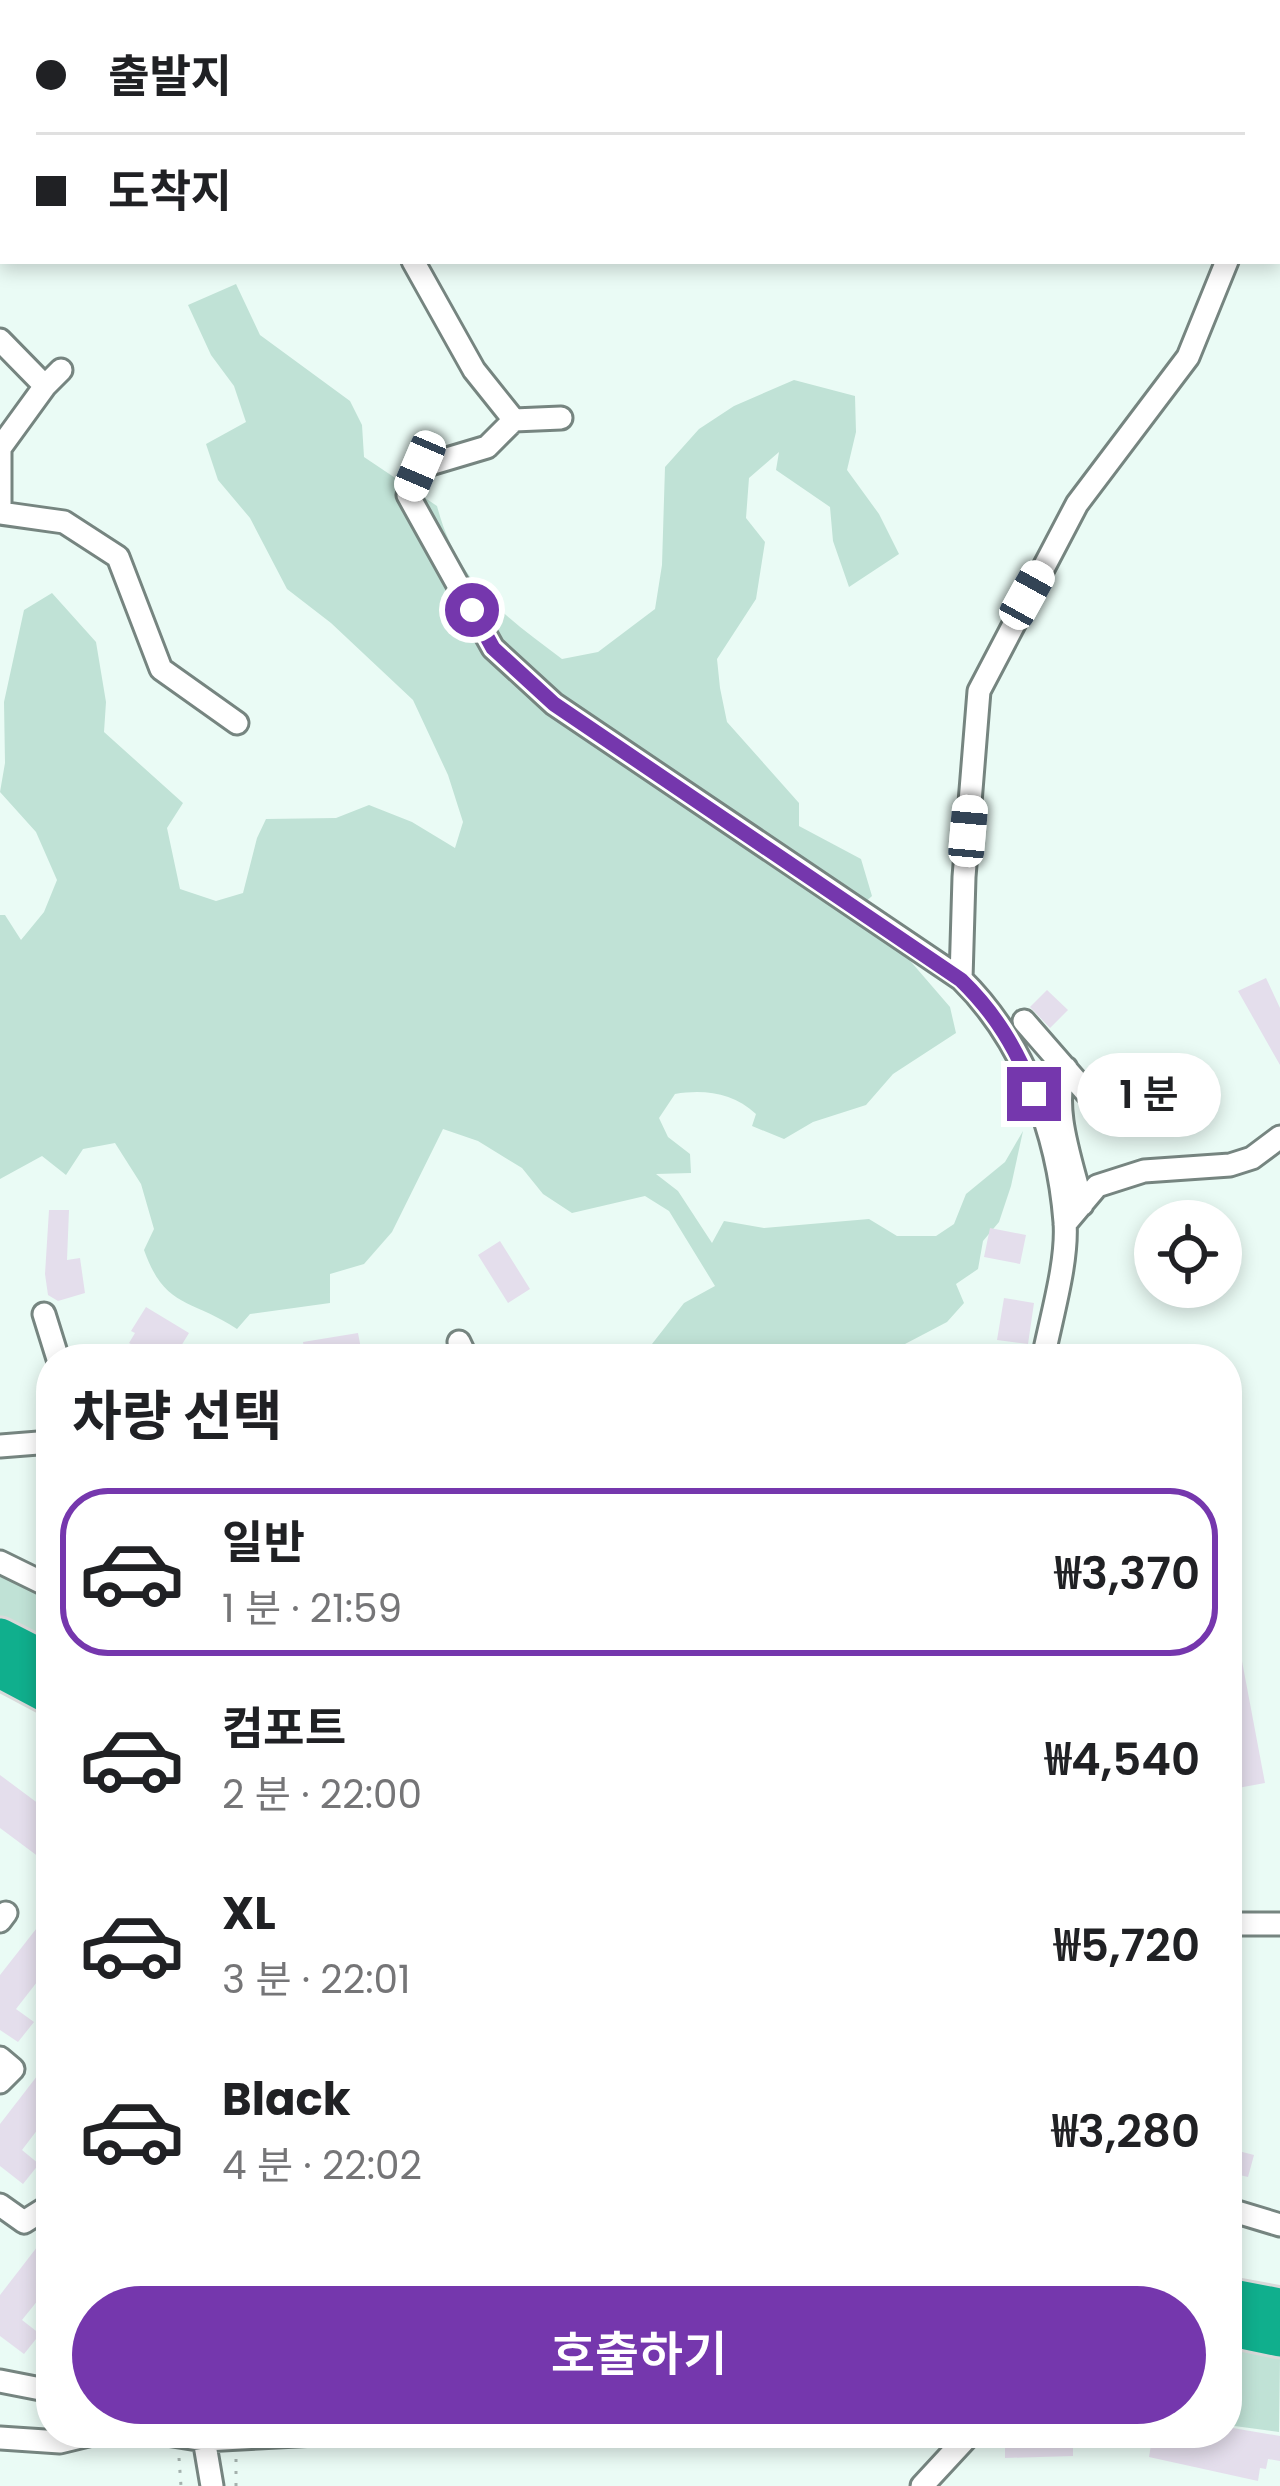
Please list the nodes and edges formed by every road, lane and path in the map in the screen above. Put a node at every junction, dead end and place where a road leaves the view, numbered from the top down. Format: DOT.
graph roads {
  1 [pos="415,264"];
  2 [pos="1226,264"];
  3 [pos="0,340"];
  4 [pos="561,418"];
  5 [pos="514,420"];
  6 [pos="0,512"];
  7 [pos="237,723"];
  8 [pos="961,980"];
  9 [pos="1024,1021"];
  10 [pos="1066,1068"];
  11 [pos="1106,1115"];
  12 [pos="1280,1137"];
  13 [pos="1082,1204"];
  14 [pos="1065,1224"];
  15 [pos="44,1314"];
  16 [pos="53,1344"];
  17 [pos="1045,1344"];
  18 [pos="36,1443"];
  19 [pos="0,1446"];
  20 [pos="0,1562"];
  21 [pos="36,1580"];
  22 [pos="0,1639"];
  23 [pos="36,1657"];
  24 [pos="0,1668"];
  25 [pos="36,1687"];
  26 [pos="1242,1924"];
  27 [pos="1280,1924"];
  28 [pos="0,2058"];
  29 [pos="0,2083"];
  30 [pos="0,2205"];
  31 [pos="36,2214"];
  32 [pos="1242,2214"];
  33 [pos="1280,2225"];
  34 [pos="1242,2301"];
  35 [pos="1280,2308"];
  36 [pos="1242,2329"];
  37 [pos="1280,2337"];
  38 [pos="0,2381"];
  39 [pos="36,2388"];
  40 [pos="0,2438"];
  41 [pos="36,2440"];
  42 [pos="172,2448"];
  43 [pos="203,2448"];
  44 [pos="205,2448"];
  45 [pos="957,2448"];
  46 [pos="181,2486"];
  47 [pos="203,2486"];
  48 [pos="212,2486"];
  49 [pos="922,2486"];
  1 -- 5 [label="street"];
  2 -- 8 [label="street"];
  3 -- 6 [label="street"];
  4 -- 5 [label="street"];
  5 -- 8 [label="street"];
  6 -- 7 [label="street"];
  8 -- 14 [label="street"];
  9 -- 10 [label="street"];
  10 -- 11 [label="street"];
  10 -- 13 [label="street"];
  12 -- 13 [label="street"];
  13 -- 14 [label="street"];
  14 -- 17 [label="street"];
  15 -- 16 [label="street"];
  18 -- 19 [label="street"];
  20 -- 21 [label="street"];
  22 -- 23 [label="highway"];
  24 -- 25 [label="highway"];
  26 -- 27 [label="street"];
  28 -- 29 [label="street"];
  30 -- 31 [label="street"];
  32 -- 33 [label="street"];
  34 -- 35 [label="highway"];
  36 -- 37 [label="highway"];
  38 -- 39 [label="street"];
  40 -- 41 [label="street"];
  42 -- 46 [label="path"];
  43 -- 47 [label="street"];
  44 -- 48 [label="street"];
  45 -- 49 [label="street"];
}
